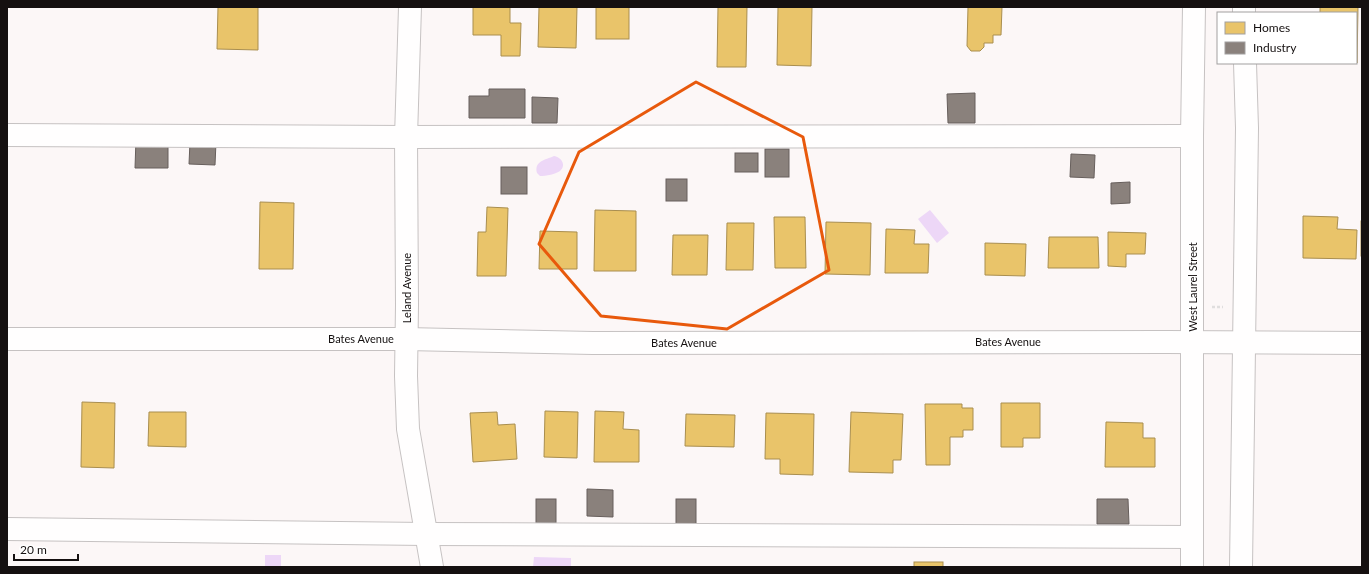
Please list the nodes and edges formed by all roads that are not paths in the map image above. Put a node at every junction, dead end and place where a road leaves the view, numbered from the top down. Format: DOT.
graph roads {
  1 [pos="410,7"];
  2 [pos="1194,7"];
  3 [pos="1246,64"];
  4 [pos="7,135"];
  5 [pos="1192,136"];
  6 [pos="406,137"];
  7 [pos="7,339"];
  8 [pos="406,339"];
  9 [pos="1193,342"];
  10 [pos="1244,342"];
  11 [pos="1362,344"];
  12 [pos="7,529"];
  13 [pos="426,534"];
  14 [pos="1192,537"];
  15 [pos="432,567"];
  16 [pos="1192,567"];
  17 [pos="1241,567"];
  1 -- 6 [label="street, Leland Avenue"];
  2 -- 5 [label="street, West Laurel Street"];
  3 -- 10 [label="street"];
  4 -- 6 [label="street"];
  5 -- 6 [label="street"];
  5 -- 9 [label="street, West Laurel Street"];
  6 -- 8 [label="street, Leland Avenue"];
  7 -- 8 [label="street, Bates Avenue"];
  8 -- 9 [label="street, Bates Avenue"];
  8 -- 13 [label="street, Leland Avenue"];
  9 -- 10 [label="street, Bates Avenue"];
  9 -- 14 [label="street, West Laurel Street"];
  10 -- 11 [label="street, Bates Avenue"];
  10 -- 17 [label="street"];
  12 -- 13 [label="street"];
  13 -- 14 [label="street"];
  13 -- 15 [label="street, Leland Avenue"];
  14 -- 16 [label="street, West Laurel Street"];
}
